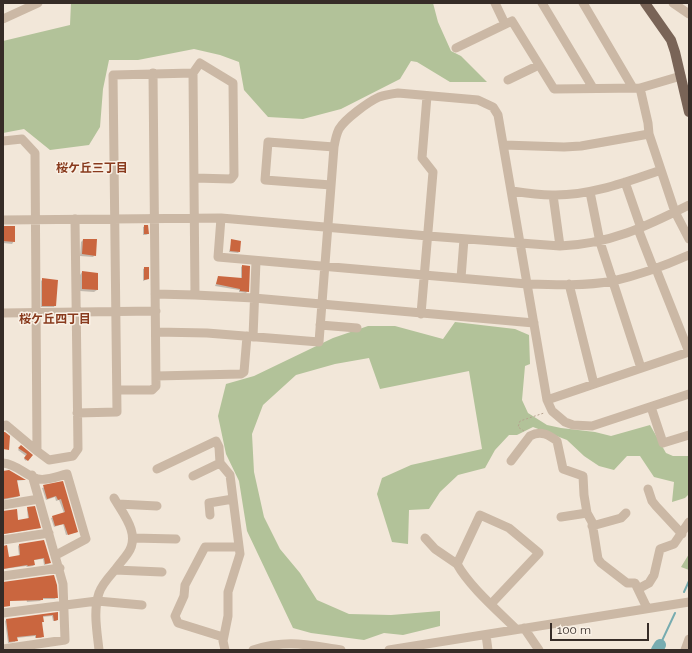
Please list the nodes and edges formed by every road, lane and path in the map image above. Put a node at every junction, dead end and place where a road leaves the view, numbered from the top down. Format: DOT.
graph roads {
  1 [pos="38,3"];
  2 [pos="542,3"];
  3 [pos="583,3"];
  4 [pos="645,3"];
  5 [pos="673,3"];
  6 [pos="497,4"];
  7 [pos="22,7"];
  8 [pos="689,14"];
  9 [pos="3,19"];
  10 [pos="505,24"];
  11 [pos="456,48"];
  12 [pos="539,65"];
  13 [pos="153,73"];
  14 [pos="192,73"];
  15 [pos="681,76"];
  16 [pos="508,80"];
  17 [pos="593,88"];
  18 [pos="637,88"];
  19 [pos="427,96"];
  20 [pos="689,112"];
  21 [pos="649,134"];
  22 [pos="3,141"];
  23 [pos="504,144"];
  24 [pos="334,148"];
  25 [pos="661,170"];
  26 [pos="194,178"];
  27 [pos="625,182"];
  28 [pos="331,185"];
  29 [pos="512,191"];
  30 [pos="590,192"];
  31 [pos="553,195"];
  32 [pos="689,205"];
  33 [pos="675,212"];
  34 [pos="155,218"];
  35 [pos="195,218"];
  36 [pos="221,218"];
  37 [pos="75,219"];
  38 [pos="115,219"];
  39 [pos="3,220"];
  40 [pos="36,220"];
  41 [pos="328,226"];
  42 [pos="640,228"];
  43 [pos="428,236"];
  44 [pos="464,239"];
  45 [pos="689,239"];
  46 [pos="600,242"];
  47 [pos="521,243"];
  48 [pos="560,246"];
  49 [pos="689,255"];
  50 [pos="256,261"];
  51 [pos="325,267"];
  52 [pos="655,270"];
  53 [pos="424,275"];
  54 [pos="461,278"];
  55 [pos="612,281"];
  56 [pos="527,284"];
  57 [pos="569,284"];
  58 [pos="155,294"];
  59 [pos="195,295"];
  60 [pos="254,298"];
  61 [pos="322,305"];
  62 [pos="156,311"];
  63 [pos="76,312"];
  64 [pos="116,312"];
  65 [pos="3,313"];
  66 [pos="36,313"];
  67 [pos="421,314"];
  68 [pos="534,323"];
  69 [pos="320,325"];
  70 [pos="357,328"];
  71 [pos="156,332"];
  72 [pos="250,336"];
  73 [pos="689,352"];
  74 [pos="641,368"];
  75 [pos="156,376"];
  76 [pos="594,384"];
  77 [pos="117,390"];
  78 [pos="689,394"];
  79 [pos="548,400"];
  80 [pos="651,407"];
  81 [pos="552,411"];
  82 [pos="77,413"];
  83 [pos="3,426"];
  84 [pos="689,435"];
  85 [pos="530,436"];
  86 [pos="37,451"];
  87 [pos="511,460"];
  88 [pos="3,463"];
  89 [pos="220,463"];
  90 [pos="157,469"];
  91 [pos="32,475"];
  92 [pos="193,476"];
  93 [pos="648,489"];
  94 [pos="39,499"];
  95 [pos="233,499"];
  96 [pos="3,505"];
  97 [pos="157,506"];
  98 [pos="586,513"];
  99 [pos="626,513"];
  100 [pos="210,515"];
  101 [pos="561,517"];
  102 [pos="689,522"];
  103 [pos="592,526"];
  104 [pos="49,533"];
  105 [pos="682,534"];
  106 [pos="133,538"];
  107 [pos="425,538"];
  108 [pos="176,539"];
  109 [pos="3,540"];
  110 [pos="239,547"];
  111 [pos="56,555"];
  112 [pos="457,564"];
  113 [pos="60,568"];
  114 [pos="115,570"];
  115 [pos="162,572"];
  116 [pos="3,576"];
  117 [pos="638,589"];
  118 [pos="96,601"];
  119 [pos="689,602"];
  120 [pos="491,604"];
  121 [pos="64,605"];
  122 [pos="142,605"];
  123 [pos="647,608"];
  124 [pos="3,613"];
  125 [pos="520,629"];
  126 [pos="486,634"];
  127 [pos="223,637"];
  128 [pos="689,639"];
  129 [pos="307,647"];
  130 [pos="429,647"];
  131 [pos="3,649"];
  132 [pos="99,650"];
  133 [pos="225,650"];
  134 [pos="253,650"];
  135 [pos="341,650"];
  136 [pos="389,650"];
  137 [pos="488,650"];
  138 [pos="540,650"];
  139 [pos="685,650"];
  1 -- 7 [label="street"];
  2 -- 17 [label="street"];
  3 -- 18 [label="street"];
  4 -- 15 [label="main road"];
  5 -- 8 [label="street"];
  6 -- 10 [label="street"];
  7 -- 9 [label="street"];
  10 -- 11 [label="street"];
  10 -- 12 [label="street"];
  12 -- 16 [label="street"];
  12 -- 17 [label="street"];
  13 -- 14 [label="street"];
  13 -- 34 [label="street"];
  13 -- 38 [label="street"];
  14 -- 26 [label="street"];
  14 -- 26 [label="street"];
  15 -- 18 [label="street"];
  15 -- 20 [label="main road"];
  17 -- 18 [label="street"];
  18 -- 21 [label="street"];
  19 -- 23 [label="street"];
  19 -- 24 [label="street"];
  19 -- 43 [label="street"];
  21 -- 23 [label="street"];
  21 -- 25 [label="street"];
  22 -- 40 [label="street"];
  23 -- 29 [label="street"];
  24 -- 28 [label="street"];
  24 -- 28 [label="street"];
  25 -- 27 [label="street"];
  25 -- 33 [label="street"];
  26 -- 35 [label="street"];
  27 -- 30 [label="street"];
  27 -- 42 [label="street"];
  28 -- 41 [label="street"];
  29 -- 31 [label="street"];
  29 -- 47 [label="street"];
  30 -- 31 [label="street"];
  30 -- 46 [label="street"];
  31 -- 48 [label="street"];
  32 -- 33 [label="street"];
  33 -- 42 [label="street"];
  33 -- 45 [label="street"];
  34 -- 35 [label="street"];
  34 -- 38 [label="street"];
  34 -- 58 [label="street"];
  35 -- 36 [label="street"];
  35 -- 59 [label="street"];
  36 -- 41 [label="street"];
  36 -- 50 [label="street"];
  37 -- 38 [label="street"];
  37 -- 40 [label="street"];
  37 -- 63 [label="street"];
  38 -- 64 [label="street"];
  39 -- 40 [label="street"];
  40 -- 66 [label="street"];
  41 -- 43 [label="street"];
  41 -- 51 [label="street"];
  42 -- 46 [label="street"];
  42 -- 52 [label="street"];
  43 -- 44 [label="street"];
  43 -- 53 [label="street"];
  44 -- 47 [label="street"];
  44 -- 54 [label="street"];
  46 -- 48 [label="street"];
  46 -- 55 [label="street"];
  47 -- 48 [label="street"];
  47 -- 56 [label="street"];
  49 -- 52 [label="street"];
  50 -- 51 [label="street"];
  50 -- 60 [label="street"];
  51 -- 53 [label="street"];
  51 -- 61 [label="street"];
  52 -- 55 [label="street"];
  52 -- 73 [label="street"];
  53 -- 54 [label="street"];
  53 -- 67 [label="street"];
  54 -- 56 [label="street"];
  55 -- 57 [label="street"];
  55 -- 74 [label="street"];
  56 -- 57 [label="street"];
  56 -- 68 [label="street"];
  57 -- 76 [label="street"];
  58 -- 59 [label="street"];
  58 -- 62 [label="street"];
  59 -- 60 [label="street"];
  60 -- 61 [label="street"];
  60 -- 72 [label="street"];
  61 -- 67 [label="street"];
  61 -- 69 [label="street"];
  62 -- 64 [label="street"];
  62 -- 71 [label="street"];
  63 -- 64 [label="street"];
  63 -- 66 [label="street"];
  63 -- 82 [label="street"];
  64 -- 77 [label="street"];
  65 -- 66 [label="street"];
  66 -- 86 [label="street"];
  67 -- 68 [label="street"];
  68 -- 79 [label="street"];
  69 -- 70 [label="street"];
  69 -- 72 [label="street"];
  71 -- 72 [label="street"];
  71 -- 75 [label="street"];
  72 -- 75 [label="street"];
  73 -- 74 [label="street"];
  74 -- 76 [label="street"];
  75 -- 77 [label="street"];
  76 -- 79 [label="street"];
  77 -- 82 [label="street"];
  78 -- 80 [label="street"];
  79 -- 81 [label="street"];
  80 -- 81 [label="street"];
  80 -- 84 [label="street"];
  81 -- 85 [label="path"];
  82 -- 86 [label="street"];
  83 -- 86 [label="street"];
  85 -- 87 [label="street"];
  85 -- 98 [label="street"];
  88 -- 91 [label="street"];
  89 -- 90 [label="street"];
  89 -- 92 [label="street"];
  89 -- 95 [label="street"];
  91 -- 94 [label="street"];
  91 -- 111 [label="street"];
  93 -- 105 [label="street"];
  94 -- 96 [label="street"];
  94 -- 104 [label="street"];
  95 -- 100 [label="street"];
  95 -- 110 [label="street"];
  97 -- 106 [label="street"];
  98 -- 101 [label="street"];
  98 -- 103 [label="street"];
  99 -- 103 [label="street"];
  102 -- 105 [label="street"];
  103 -- 117 [label="street"];
  104 -- 109 [label="street"];
  104 -- 111 [label="street"];
  105 -- 117 [label="street"];
  106 -- 108 [label="street"];
  106 -- 114 [label="street"];
  107 -- 112 [label="street"];
  110 -- 127 [label="street"];
  110 -- 127 [label="street"];
  111 -- 113 [label="street"];
  112 -- 120 [label="street"];
  112 -- 120 [label="street"];
  113 -- 116 [label="street"];
  113 -- 121 [label="street"];
  114 -- 115 [label="street"];
  114 -- 118 [label="street"];
  117 -- 123 [label="street"];
  118 -- 121 [label="street"];
  118 -- 122 [label="street"];
  118 -- 132 [label="street"];
  119 -- 123 [label="street"];
  120 -- 125 [label="street"];
  121 -- 124 [label="street"];
  121 -- 131 [label="street"];
  123 -- 125 [label="street"];
  125 -- 126 [label="street"];
  125 -- 138 [label="street"];
  126 -- 130 [label="street"];
  126 -- 137 [label="street"];
  127 -- 133 [label="street"];
  128 -- 139 [label="street"];
  129 -- 134 [label="street"];
  129 -- 135 [label="street"];
  130 -- 136 [label="street"];
}
